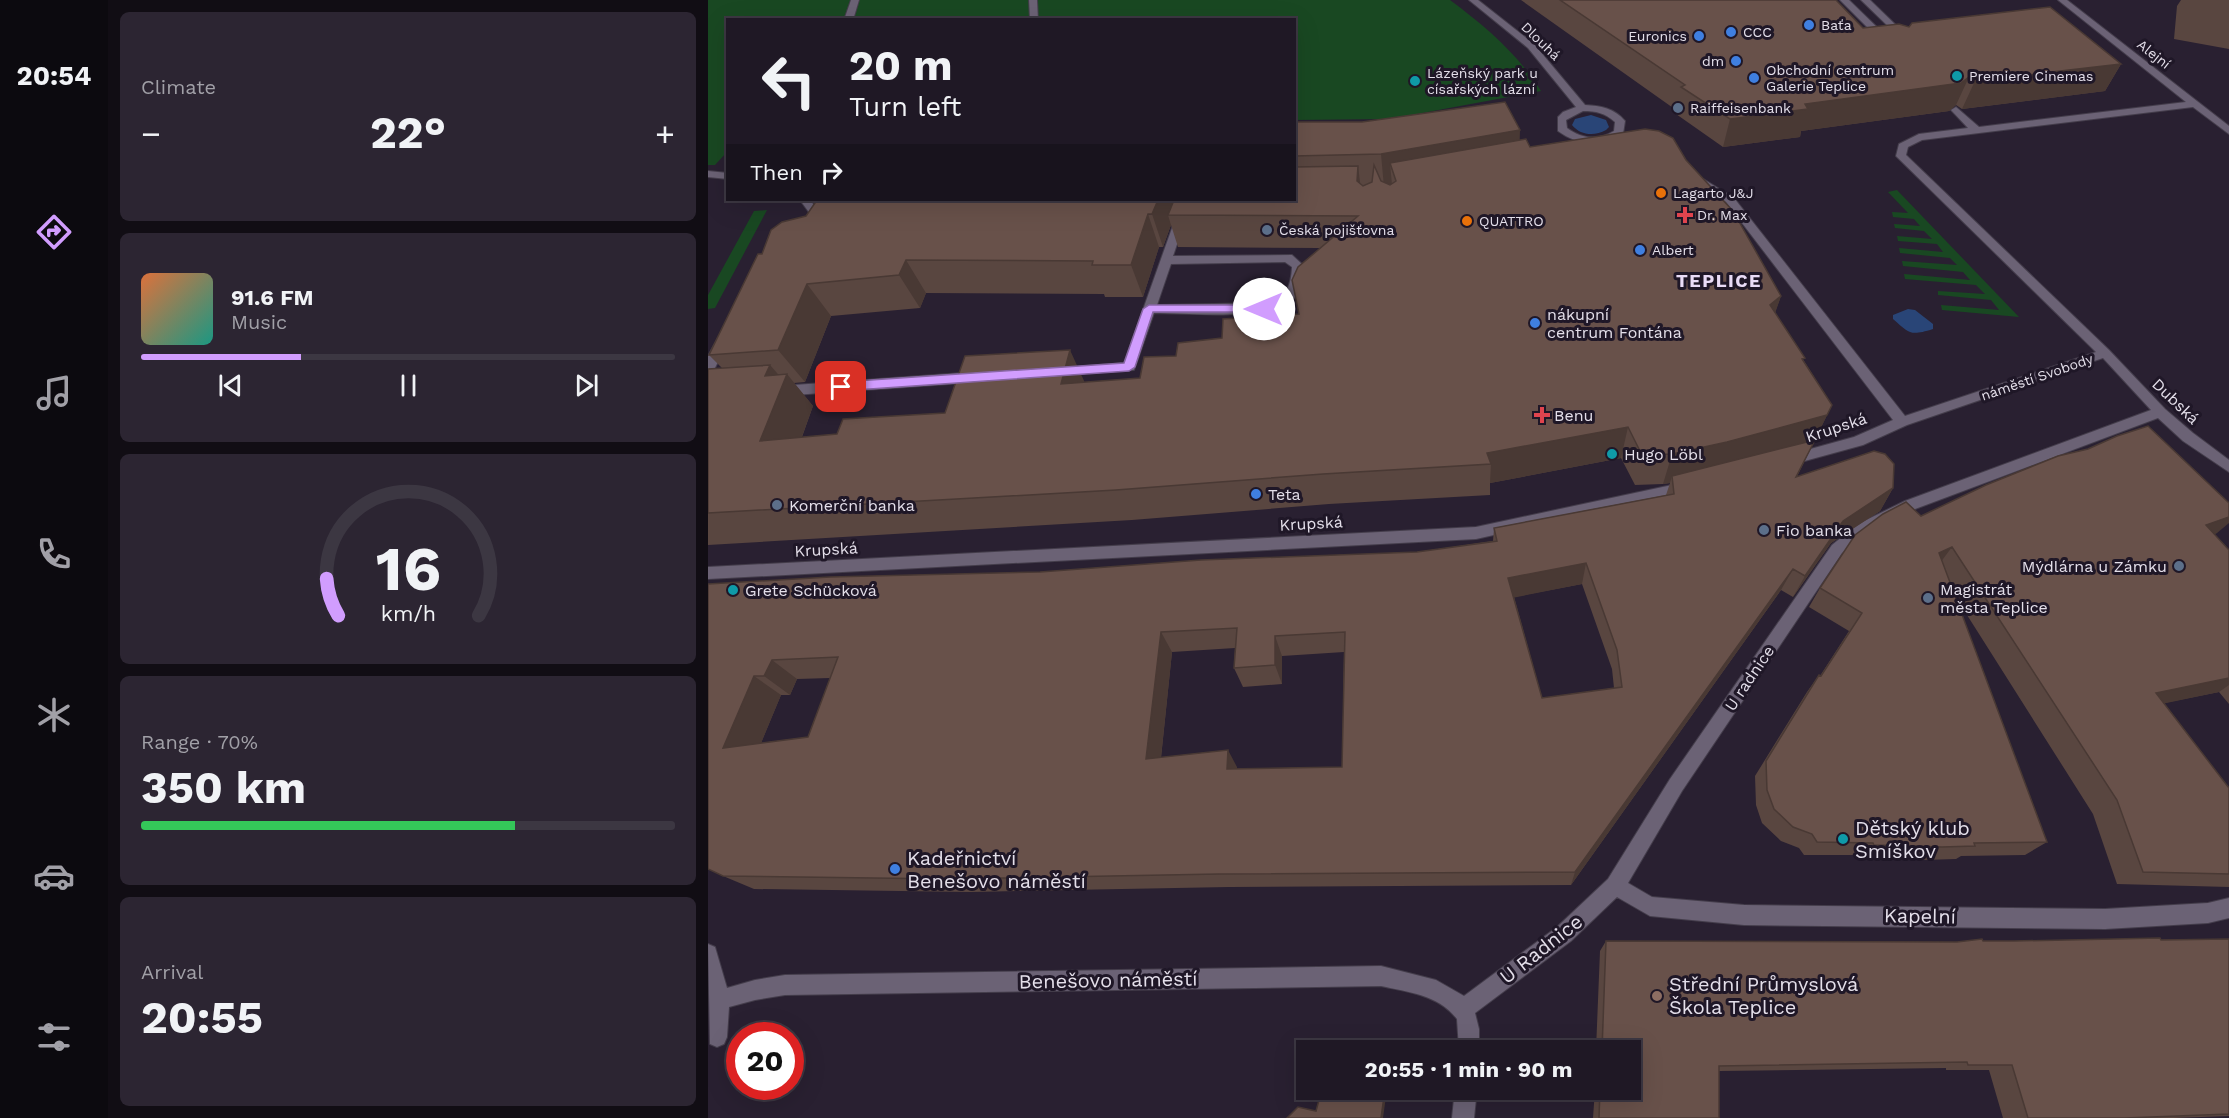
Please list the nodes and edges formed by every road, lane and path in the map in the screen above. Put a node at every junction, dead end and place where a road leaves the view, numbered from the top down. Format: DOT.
graph roads {
  1 [pos="855,0"];
  2 [pos="1033,0"];
  3 [pos="1473,0"];
  4 [pos="1844,0"];
  5 [pos="1865,0"];
  6 [pos="2062,0"];
  7 [pos="849,18"];
  8 [pos="1034,18"];
  9 [pos="2196,104"];
  10 [pos="1582,108"];
  11 [pos="1956,110"];
  12 [pos="1972,130"];
  13 [pos="2229,131"];
  14 [pos="1576,138"];
  15 [pos="1564,147"];
  16 [pos="1684,173"];
  17 [pos="708,174"];
  18 [pos="726,176"];
  19 [pos="806,201"];
  20 [pos="1187,201"];
  21 [pos="801,221"];
  22 [pos="1166,260"];
  23 [pos="1149,309"];
  24 [pos="729,326"];
  25 [pos="2105,353"];
  26 [pos="708,369"];
  27 [pos="1048,372"];
  28 [pos="990,376"];
  29 [pos="768,392"];
  30 [pos="2160,412"];
  31 [pos="1902,422"];
  32 [pos="1771,465"];
  33 [pos="2229,466"];
  34 [pos="1706,482"];
  35 [pos="708,573"];
  36 [pos="1616,886"];
  37 [pos="2229,908"];
  38 [pos="708,954"];
  39 [pos="714,1004"];
  40 [pos="1463,1009"];
  41 [pos="717,1037"];
  42 [pos="1470,1040"];
  43 [pos="1465,1100"];
  44 [pos="1464,1118"];
  1 -- 7 [label="street"];
  2 -- 8 [label="street"];
  3 -- 10 [label="street, Dlouhá"];
  4 -- 5 [label="street"];
  6 -- 9 [label="street, Alejní"];
  9 -- 12 [label="street, náměstí Svobody"];
  9 -- 13 [label="street, Alejní"];
  10 -- 14 [label="street"];
  10 -- 14 [label="street"];
  11 -- 12 [label="street"];
  12 -- 25 [label="street, náměstí Svobody"];
  14 -- 15 [label="street"];
  16 -- 31 [label="street"];
  17 -- 18 [label="street"];
  19 -- 21 [label="street"];
  20 -- 22 [label="street"];
  22 -- 23 [label="street"];
  22 -- 23 [label="street"];
  23 -- 27 [label="street"];
  24 -- 26 [label="street"];
  25 -- 30 [label="street, Dubská"];
  25 -- 31 [label="street, náměstí Svobody"];
  28 -- 29 [label="street"];
  30 -- 33 [label="street, Dubská"];
  30 -- 36 [label="street, U radnice"];
  31 -- 32 [label="street, Krupská"];
  34 -- 35 [label="street, Krupská"];
  36 -- 37 [label="street, Kapelní"];
  36 -- 40 [label="street, U Radnice"];
  38 -- 39 [label="street"];
  39 -- 40 [label="street, Benešovo náměstí"];
  39 -- 41 [label="street"];
  40 -- 42 [label="street"];
  43 -- 44 [label="street"];
}
